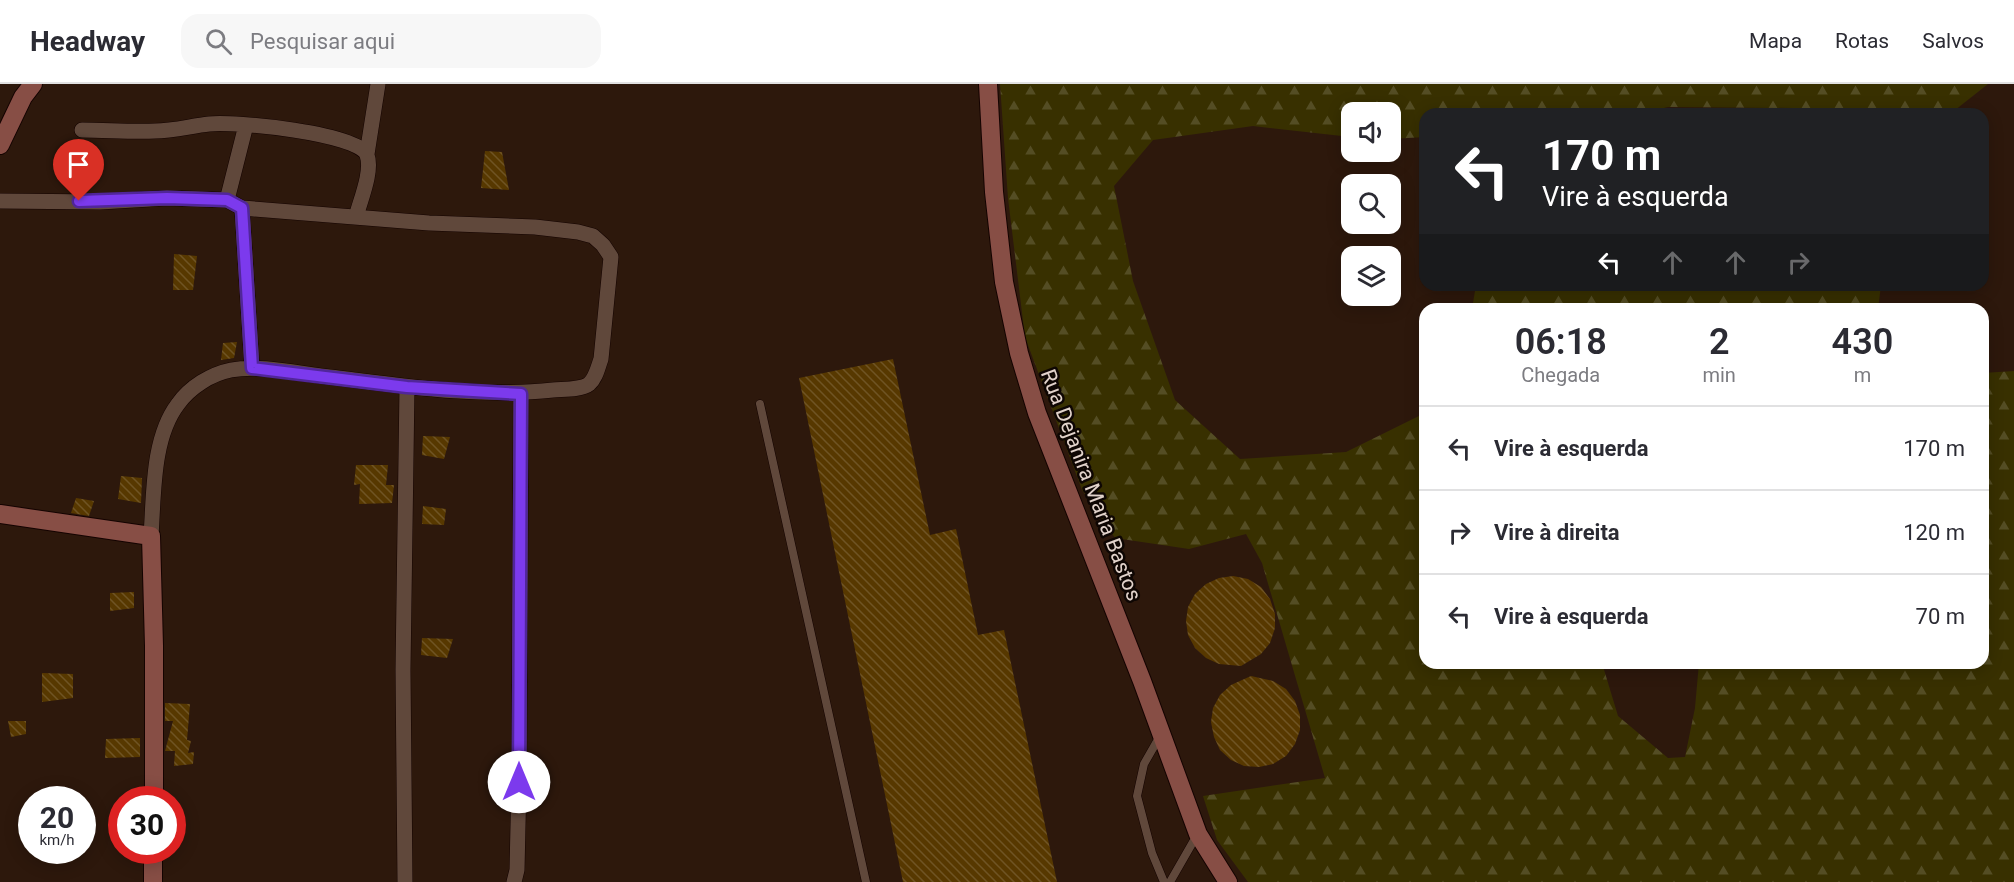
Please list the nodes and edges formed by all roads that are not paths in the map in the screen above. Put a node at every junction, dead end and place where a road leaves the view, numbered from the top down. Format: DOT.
graph roads {
  1 [pos="33,84"];
  2 [pos="378,84"];
  3 [pos="988,84"];
  4 [pos="246,125"];
  5 [pos="82,130"];
  6 [pos="0,145"];
  7 [pos="367,154"];
  8 [pos="227,200"];
  9 [pos="0,201"];
  10 [pos="242,208"];
  11 [pos="356,217"];
  12 [pos="252,368"];
  13 [pos="407,387"];
  14 [pos="521,394"];
  15 [pos="760,404"];
  16 [pos="0,514"];
  17 [pos="151,536"];
  18 [pos="1161,734"];
  19 [pos="154,786"];
  20 [pos="1198,834"];
  21 [pos="153,864"];
  22 [pos="153,882"];
  23 [pos="405,882"];
  24 [pos="514,882"];
  25 [pos="866,882"];
  26 [pos="1164,882"];
  27 [pos="1170,882"];
  28 [pos="1228,882"];
  1 -- 6 [label="main road"];
  2 -- 7 [label="street"];
  3 -- 18 [label="main road, Rua Dejanira Maria Bastos"];
  4 -- 5 [label="street"];
  4 -- 7 [label="street"];
  4 -- 8 [label="street"];
  7 -- 11 [label="street"];
  8 -- 9 [label="street"];
  8 -- 10 [label="street"];
  10 -- 11 [label="street"];
  10 -- 12 [label="street"];
  11 -- 14 [label="street"];
  12 -- 13 [label="street"];
  12 -- 17 [label="street"];
  13 -- 14 [label="street"];
  13 -- 23 [label="street"];
  14 -- 24 [label="street"];
  15 -- 25 [label="lane"];
  16 -- 17 [label="main road"];
  17 -- 19 [label="main road"];
  18 -- 20 [label="main road, Rua Dejanira Maria Bastos"];
  18 -- 26 [label="lane"];
  20 -- 27 [label="lane"];
  20 -- 28 [label="main road, Rua Dejanira Maria Bastos"];
  21 -- 22 [label="main road"];
}
